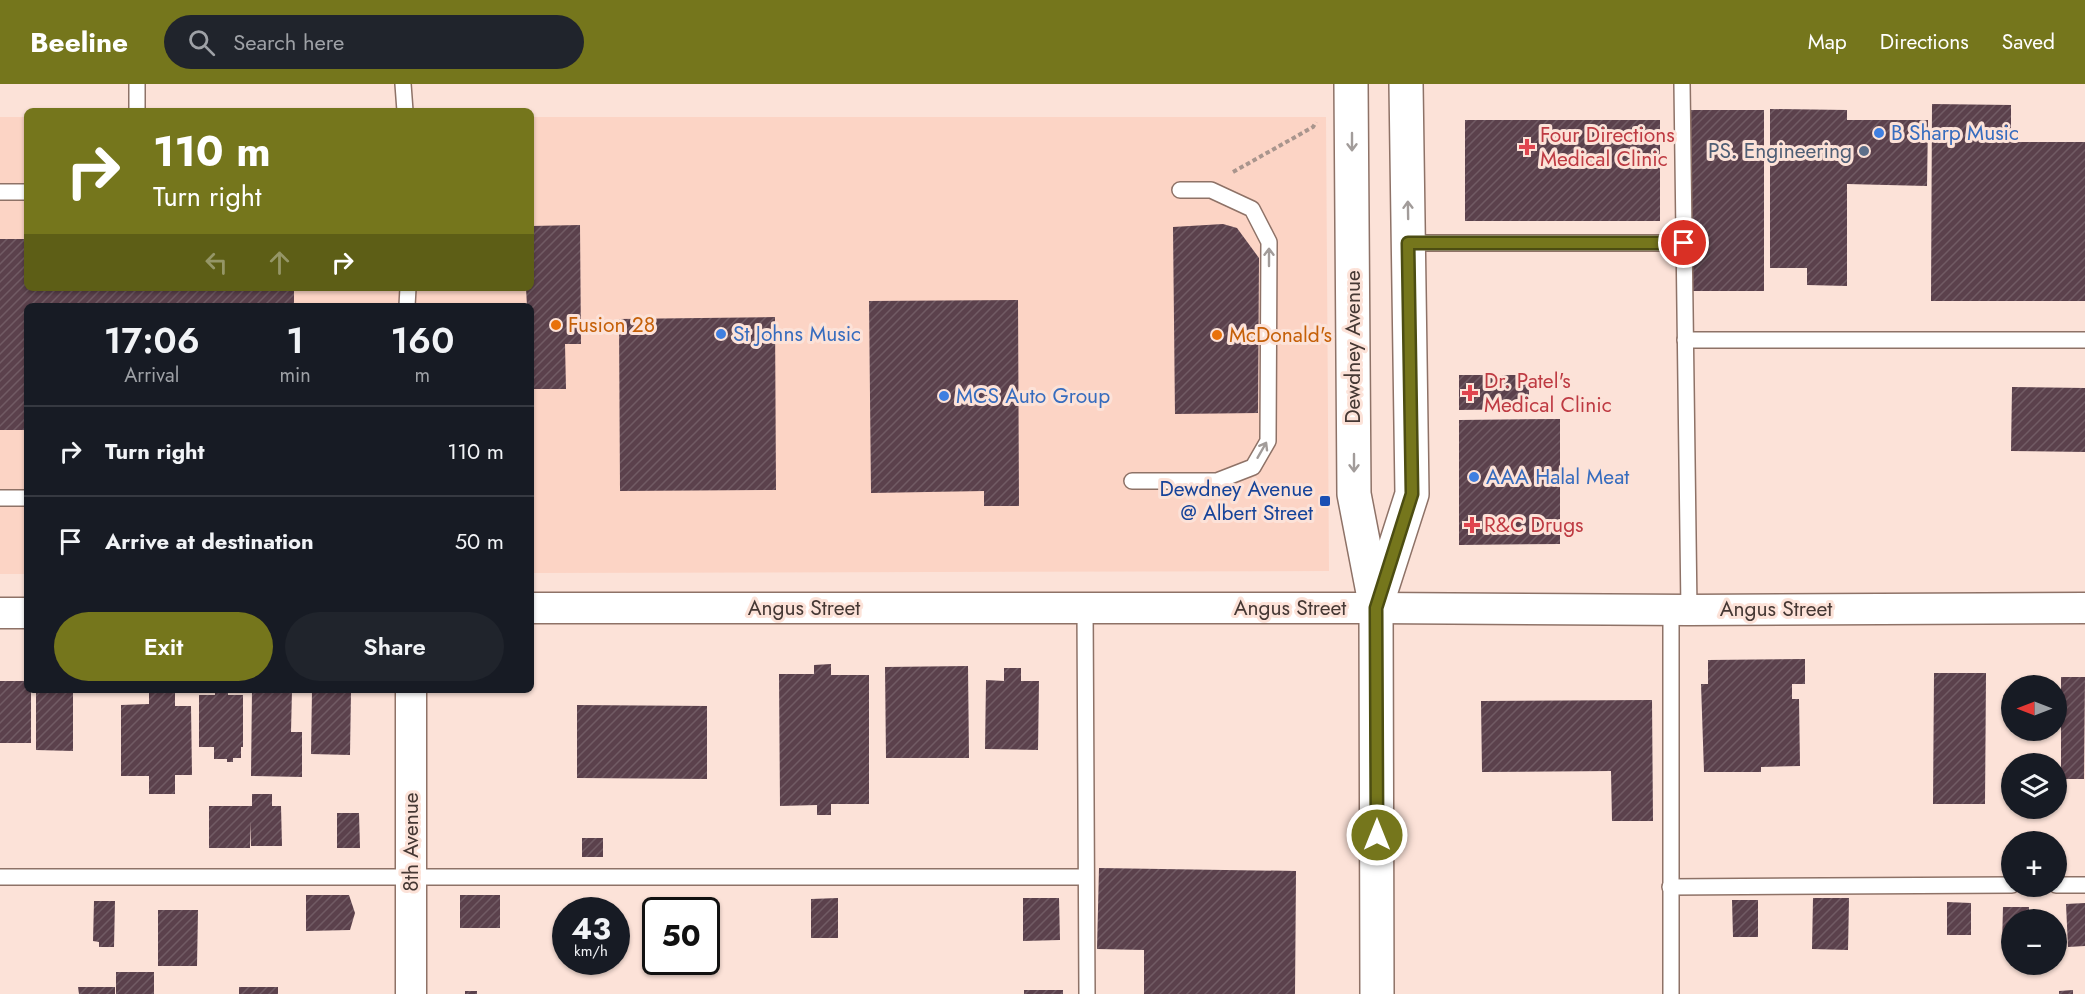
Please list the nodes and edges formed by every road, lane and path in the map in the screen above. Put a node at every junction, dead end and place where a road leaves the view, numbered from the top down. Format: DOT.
graph roads {
  1 [pos="137,84"];
  2 [pos="403,84"];
  3 [pos="1351,84"];
  4 [pos="1406,84"];
  5 [pos="1682,84"];
  6 [pos="137,108"];
  7 [pos="405,108"];
  8 [pos="1319,118"];
  9 [pos="1180,190"];
  10 [pos="1201,190"];
  11 [pos="0,192"];
  12 [pos="24,192"];
  13 [pos="1408,243"];
  14 [pos="1684,243"];
  15 [pos="1685,340"];
  16 [pos="2085,340"];
  17 [pos="1132,481"];
  18 [pos="0,498"];
  19 [pos="24,498"];
  20 [pos="1085,607"];
  21 [pos="534,608"];
  22 [pos="1376,608"];
  23 [pos="2085,608"];
  24 [pos="1680,610"];
  25 [pos="0,613"];
  26 [pos="24,613"];
  27 [pos="411,693"];
  28 [pos="411,876"];
  29 [pos="0,877"];
  30 [pos="1085,877"];
  31 [pos="2001,885"];
  32 [pos="2067,885"];
  33 [pos="2085,885"];
  34 [pos="1670,887"];
  35 [pos="411,994"];
  36 [pos="1087,994"];
  37 [pos="1377,994"];
  38 [pos="1671,994"];
  1 -- 6 [label="lane"];
  2 -- 7 [label="lane"];
  3 -- 22 [label="main road, Dewdney Avenue, one-way"];
  13 -- 4 [label="main road, Dewdney Avenue, one-way"];
  5 -- 14 [label="lane"];
  8 -- 10 [label="path"];
  9 -- 10 [label="lane"];
  17 -- 10 [label="lane, one-way"];
  11 -- 12 [label="lane"];
  13 -- 14 [label="lane"];
  13 -- 22 [label="main road, Dewdney Avenue"];
  14 -- 15 [label="lane"];
  15 -- 16 [label="lane"];
  15 -- 24 [label="lane"];
  18 -- 19 [label="lane"];
  20 -- 21 [label="street, Angus Street"];
  20 -- 22 [label="street, Angus Street"];
  20 -- 30 [label="lane"];
  22 -- 24 [label="street, Angus Street"];
  22 -- 37 [label="main road, Dewdney Avenue"];
  23 -- 24 [label="street, Angus Street"];
  24 -- 34 [label="lane"];
  25 -- 26 [label="street"];
  27 -- 28 [label="street, 8th Avenue"];
  28 -- 29 [label="lane"];
  28 -- 30 [label="lane"];
  28 -- 35 [label="street, 8th Avenue"];
  30 -- 36 [label="lane"];
  31 -- 34 [label="lane"];
  32 -- 33 [label="lane"];
  34 -- 38 [label="lane"];
}
